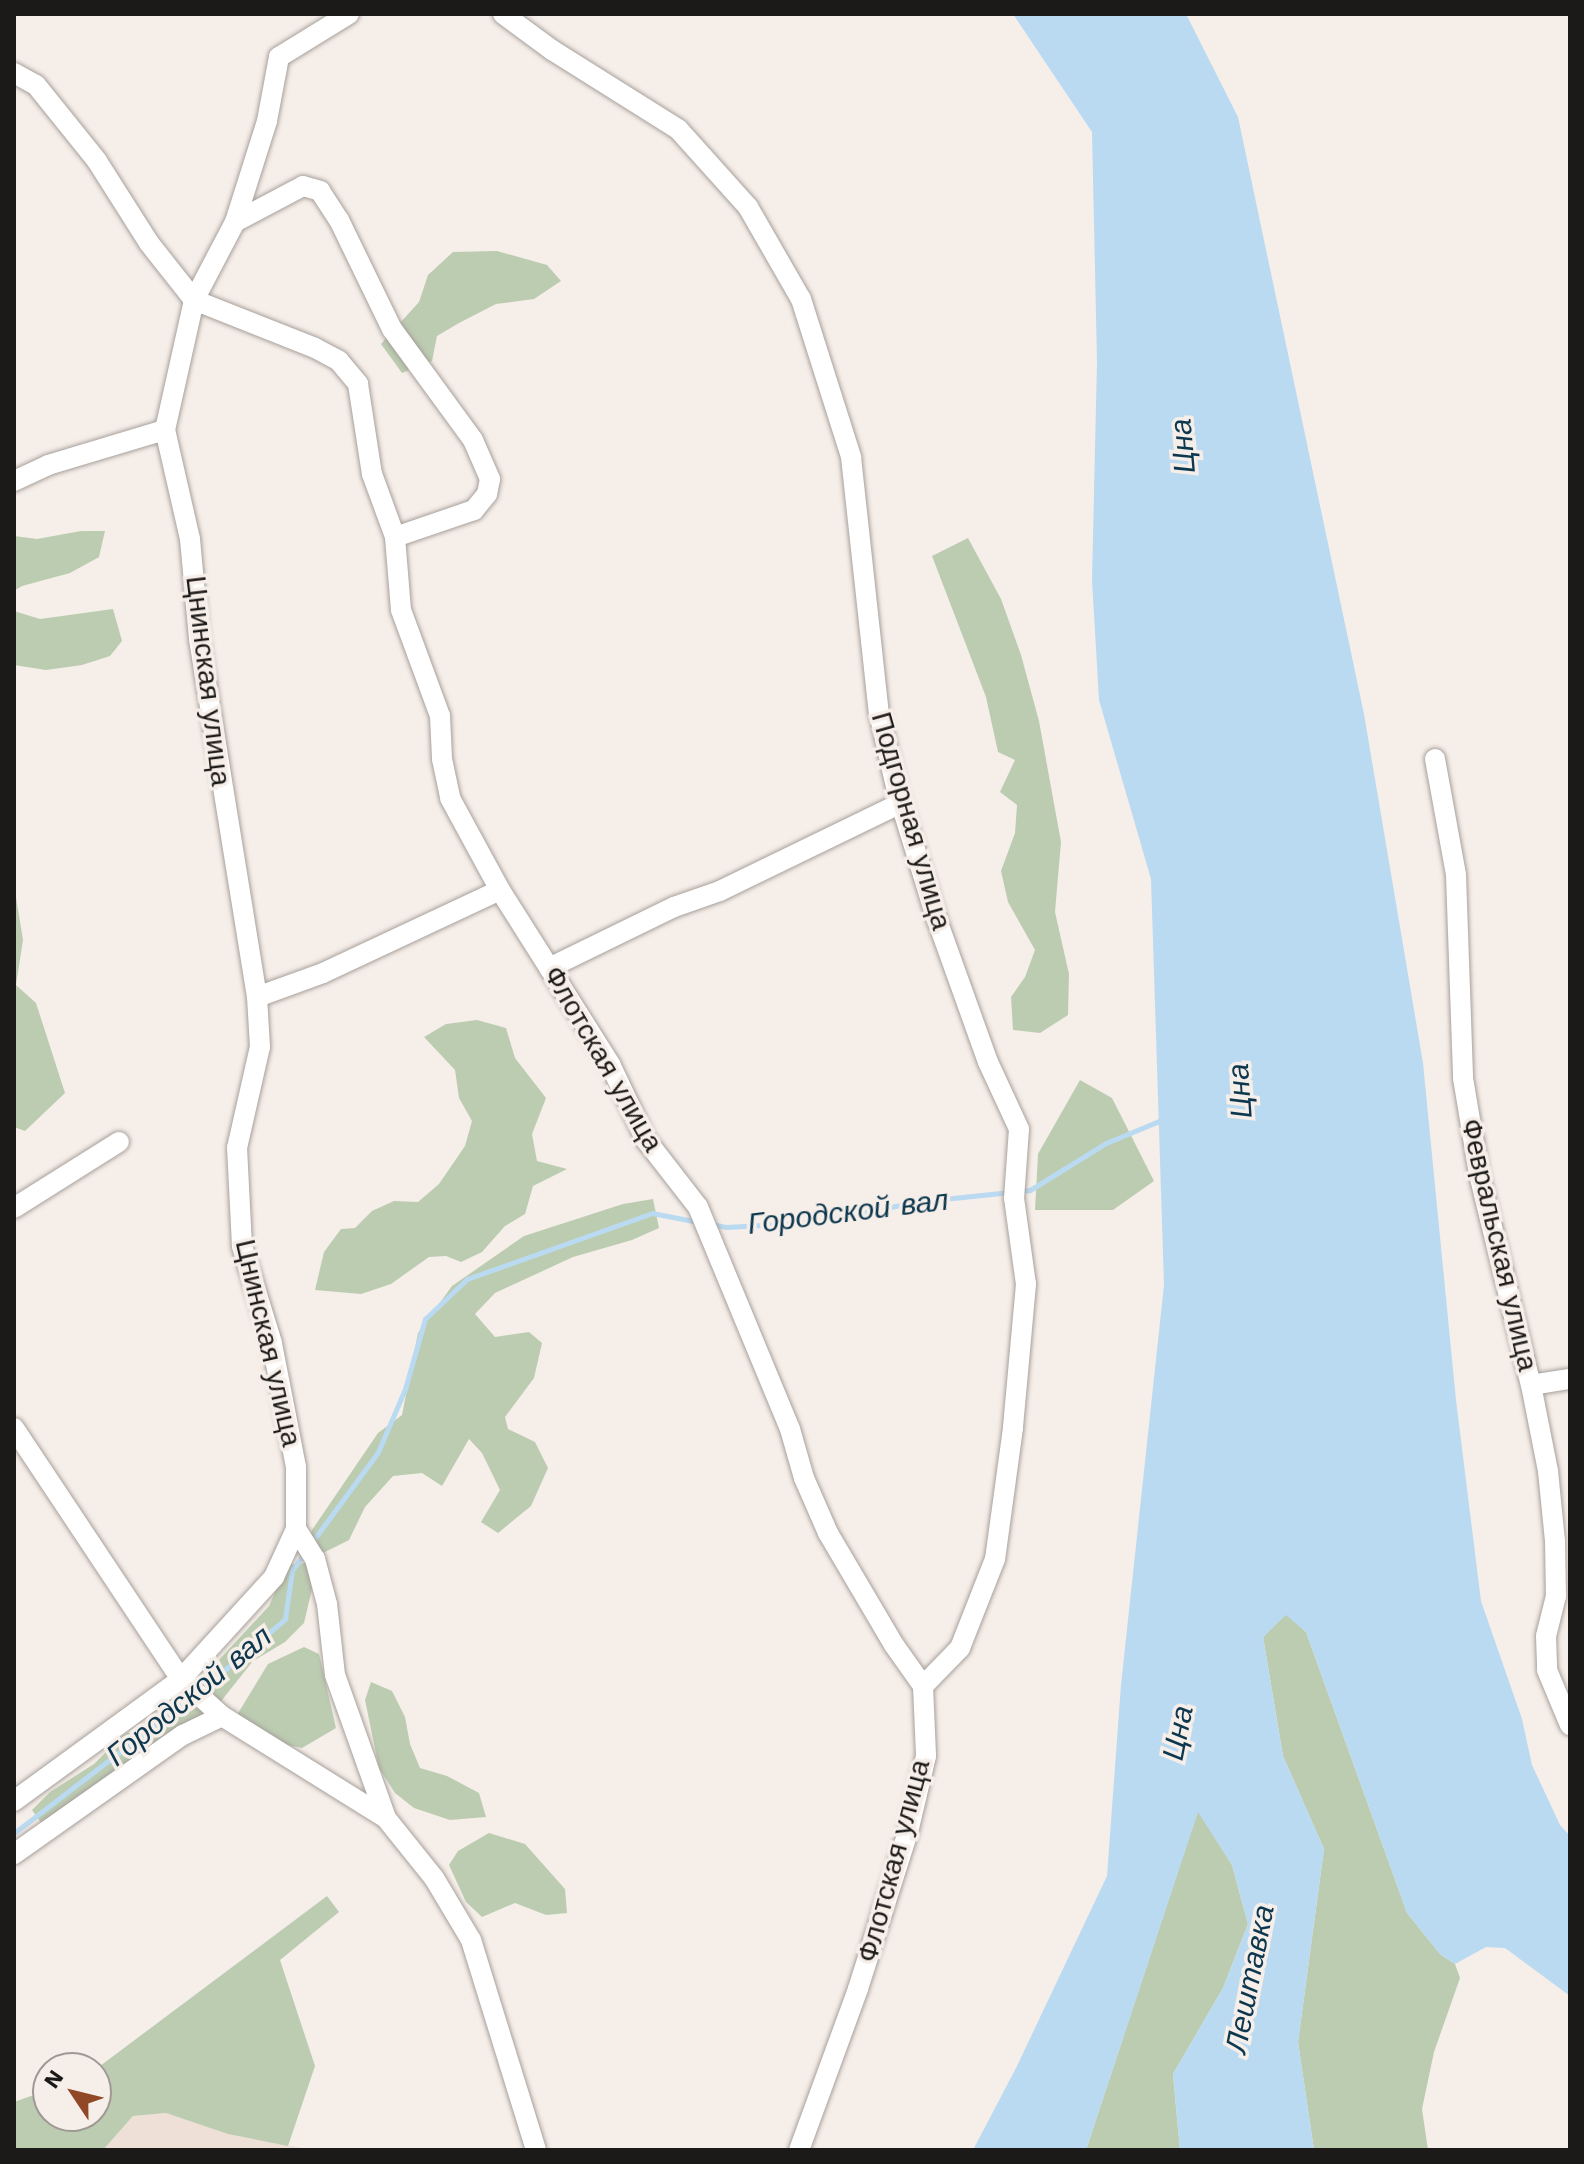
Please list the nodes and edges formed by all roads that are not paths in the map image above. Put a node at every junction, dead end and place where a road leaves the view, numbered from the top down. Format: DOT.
graph roads {
  1 [pos="349,14"];
  2 [pos="503,14"];
  3 [pos="14,73"];
  4 [pos="235,222"];
  5 [pos="194,300"];
  6 [pos="165,430"];
  7 [pos="14,481"];
  8 [pos="395,537"];
  9 [pos="1435,759"];
  10 [pos="901,803"];
  11 [pos="500,890"];
  12 [pos="549,968"];
  13 [pos="257,997"];
  14 [pos="119,1142"];
  15 [pos="14,1208"];
  16 [pos="1570,1379"];
  17 [pos="1531,1385"];
  18 [pos="14,1428"];
  19 [pos="296,1529"];
  20 [pos="923,1686"];
  21 [pos="192,1689"];
  22 [pos="222,1716"];
  23 [pos="1570,1725"];
  24 [pos="14,1801"];
  25 [pos="386,1818"];
  26 [pos="14,1854"];
  27 [pos="536,2150"];
  28 [pos="799,2150"];
  1 -- 4 [label="street"];
  2 -- 10 [label="street, Подгорная улица"];
  3 -- 5 [label="street"];
  4 -- 5 [label="street"];
  4 -- 8 [label="street"];
  5 -- 6 [label="street"];
  5 -- 8 [label="street, Флотская улица"];
  6 -- 7 [label="street"];
  6 -- 13 [label="street, Цнинская улица"];
  8 -- 11 [label="street, Флотская улица"];
  9 -- 17 [label="street, Февральская улица"];
  10 -- 12 [label="street"];
  10 -- 20 [label="street, Подгорная улица"];
  11 -- 12 [label="street, Флотская улица"];
  11 -- 13 [label="street"];
  12 -- 20 [label="street, Флотская улица"];
  13 -- 19 [label="street, Цнинская улица"];
  14 -- 15 [label="street"];
  16 -- 17 [label="street"];
  17 -- 23 [label="street, Февральская улица"];
  18 -- 21 [label="street"];
  19 -- 21 [label="street"];
  19 -- 25 [label="street"];
  20 -- 28 [label="street, Флотская улица"];
  21 -- 22 [label="street"];
  21 -- 24 [label="street"];
  22 -- 25 [label="street"];
  22 -- 26 [label="street"];
  25 -- 27 [label="street"];
}
